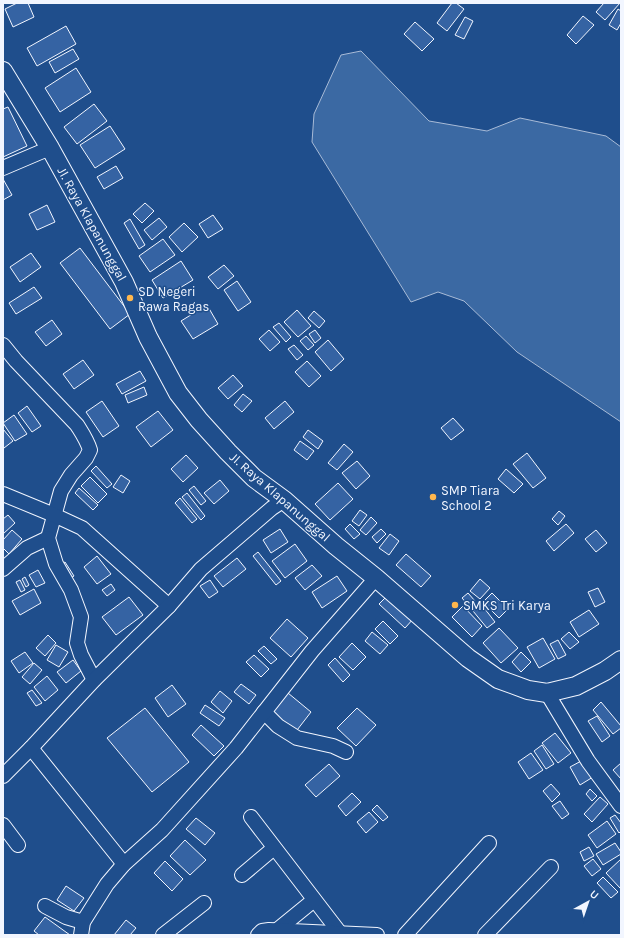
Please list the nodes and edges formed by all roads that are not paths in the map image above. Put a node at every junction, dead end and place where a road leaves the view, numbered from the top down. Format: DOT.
graph roads {
  1 [pos="3,71"];
  2 [pos="50,148"];
  3 [pos="3,168"];
  4 [pos="3,345"];
  5 [pos="3,494"];
  6 [pos="284,500"];
  7 [pos="54,515"];
  8 [pos="48,538"];
  9 [pos="3,569"];
  10 [pos="376,578"];
  11 [pos="168,606"];
  12 [pos="621,660"];
  13 [pos="94,680"];
  14 [pos="547,693"];
  15 [pos="264,712"];
  16 [pos="31,748"];
  17 [pos="346,752"];
  18 [pos="3,776"];
  19 [pos="621,806"];
  20 [pos="250,817"];
  21 [pos="3,825"];
  22 [pos="489,843"];
  23 [pos="18,845"];
  24 [pos="274,848"];
  25 [pos="124,864"];
  26 [pos="551,867"];
  27 [pos="242,875"];
  28 [pos="314,900"];
  29 [pos="204,903"];
  30 [pos="45,906"];
  31 [pos="82,928"];
  32 [pos="276,931"];
  33 [pos="340,933"];
  34 [pos="315,934"];
  35 [pos="163,935"];
  36 [pos="258,935"];
  37 [pos="376,935"];
  38 [pos="405,935"];
  39 [pos="486,935"];
  1 -- 2 [label="street, Jl. Raya Klapanunggal"];
  2 -- 3 [label="street"];
  2 -- 6 [label="street, Jl. Raya Klapanunggal"];
  4 -- 7 [label="street"];
  5 -- 7 [label="street"];
  6 -- 10 [label="street, Jl. Raya Klapanunggal"];
  6 -- 11 [label="street"];
  7 -- 8 [label="street"];
  7 -- 11 [label="street"];
  8 -- 9 [label="street"];
  8 -- 13 [label="street"];
  10 -- 14 [label="street, Jl. Raya Klapanunggal"];
  10 -- 15 [label="street"];
  11 -- 13 [label="street"];
  12 -- 14 [label="street, Jl. Raya Klapanunggal"];
  13 -- 16 [label="street"];
  14 -- 19 [label="street"];
  15 -- 17 [label="street"];
  15 -- 25 [label="street"];
  16 -- 18 [label="street"];
  16 -- 25 [label="street"];
  20 -- 24 [label="street"];
  21 -- 23 [label="street"];
  22 -- 38 [label="street"];
  24 -- 27 [label="street"];
  24 -- 28 [label="street"];
  25 -- 31 [label="street"];
  26 -- 39 [label="street"];
  28 -- 32 [label="street"];
  28 -- 33 [label="street"];
  29 -- 35 [label="street"];
  30 -- 31 [label="street"];
  32 -- 34 [label="street"];
  32 -- 36 [label="street"];
  33 -- 34 [label="street"];
  33 -- 37 [label="street"];
}
